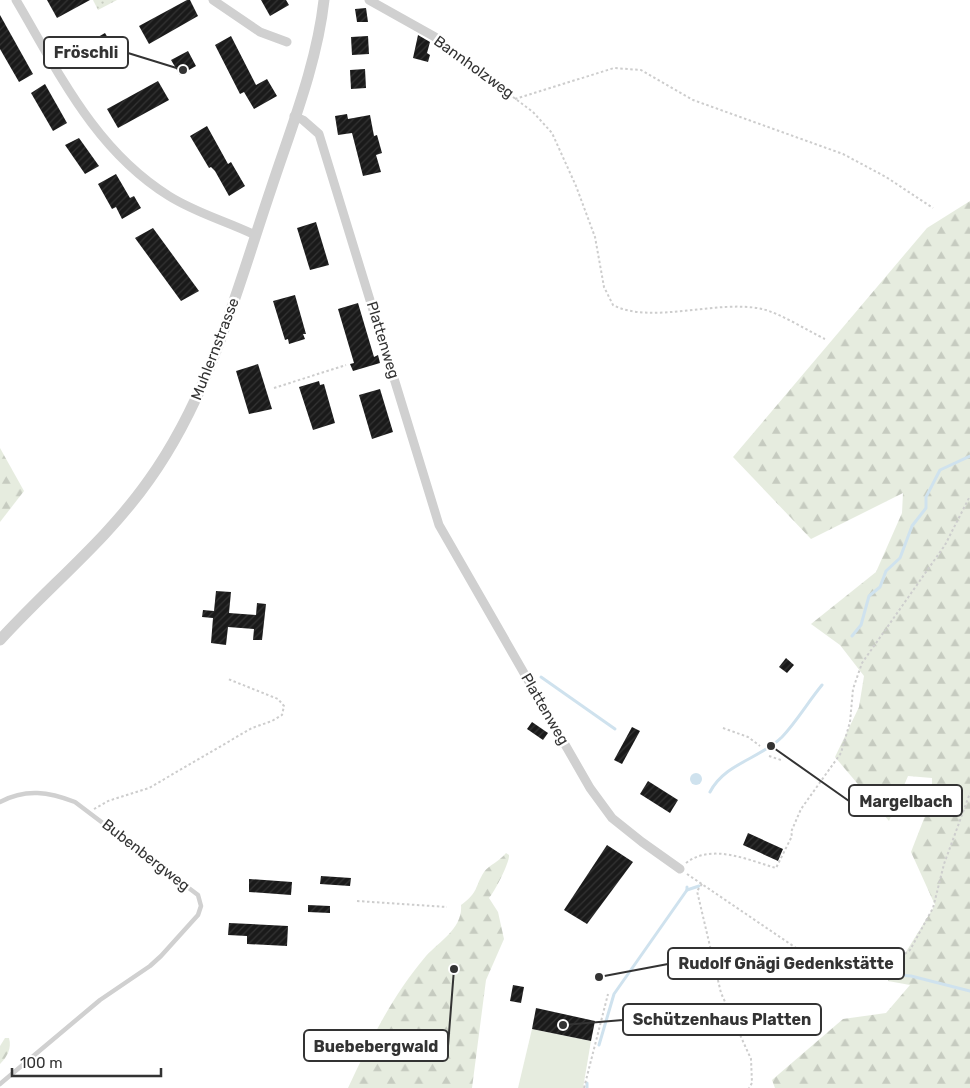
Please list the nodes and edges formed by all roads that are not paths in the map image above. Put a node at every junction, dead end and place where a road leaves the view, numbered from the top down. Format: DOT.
graph roads {
  1 [pos="16,0"];
  2 [pos="213,0"];
  3 [pos="324,0"];
  4 [pos="369,0"];
  5 [pos="287,42"];
  6 [pos="450,50"];
  7 [pos="294,116"];
  8 [pos="255,235"];
  9 [pos="0,640"];
  10 [pos="0,802"];
  11 [pos="680,869"];
  12 [pos="0,1084"];
  1 -- 8 [label="street"];
  2 -- 5 [label="street"];
  3 -- 7 [label="street, Muhlernstrasse"];
  4 -- 6 [label="street, Bannholzweg"];
  7 -- 8 [label="street, Muhlernstrasse"];
  7 -- 11 [label="street, Plattenweg"];
  8 -- 9 [label="street, Muhlernstrasse"];
  10 -- 12 [label="lane, Bubenbergweg"];
}
